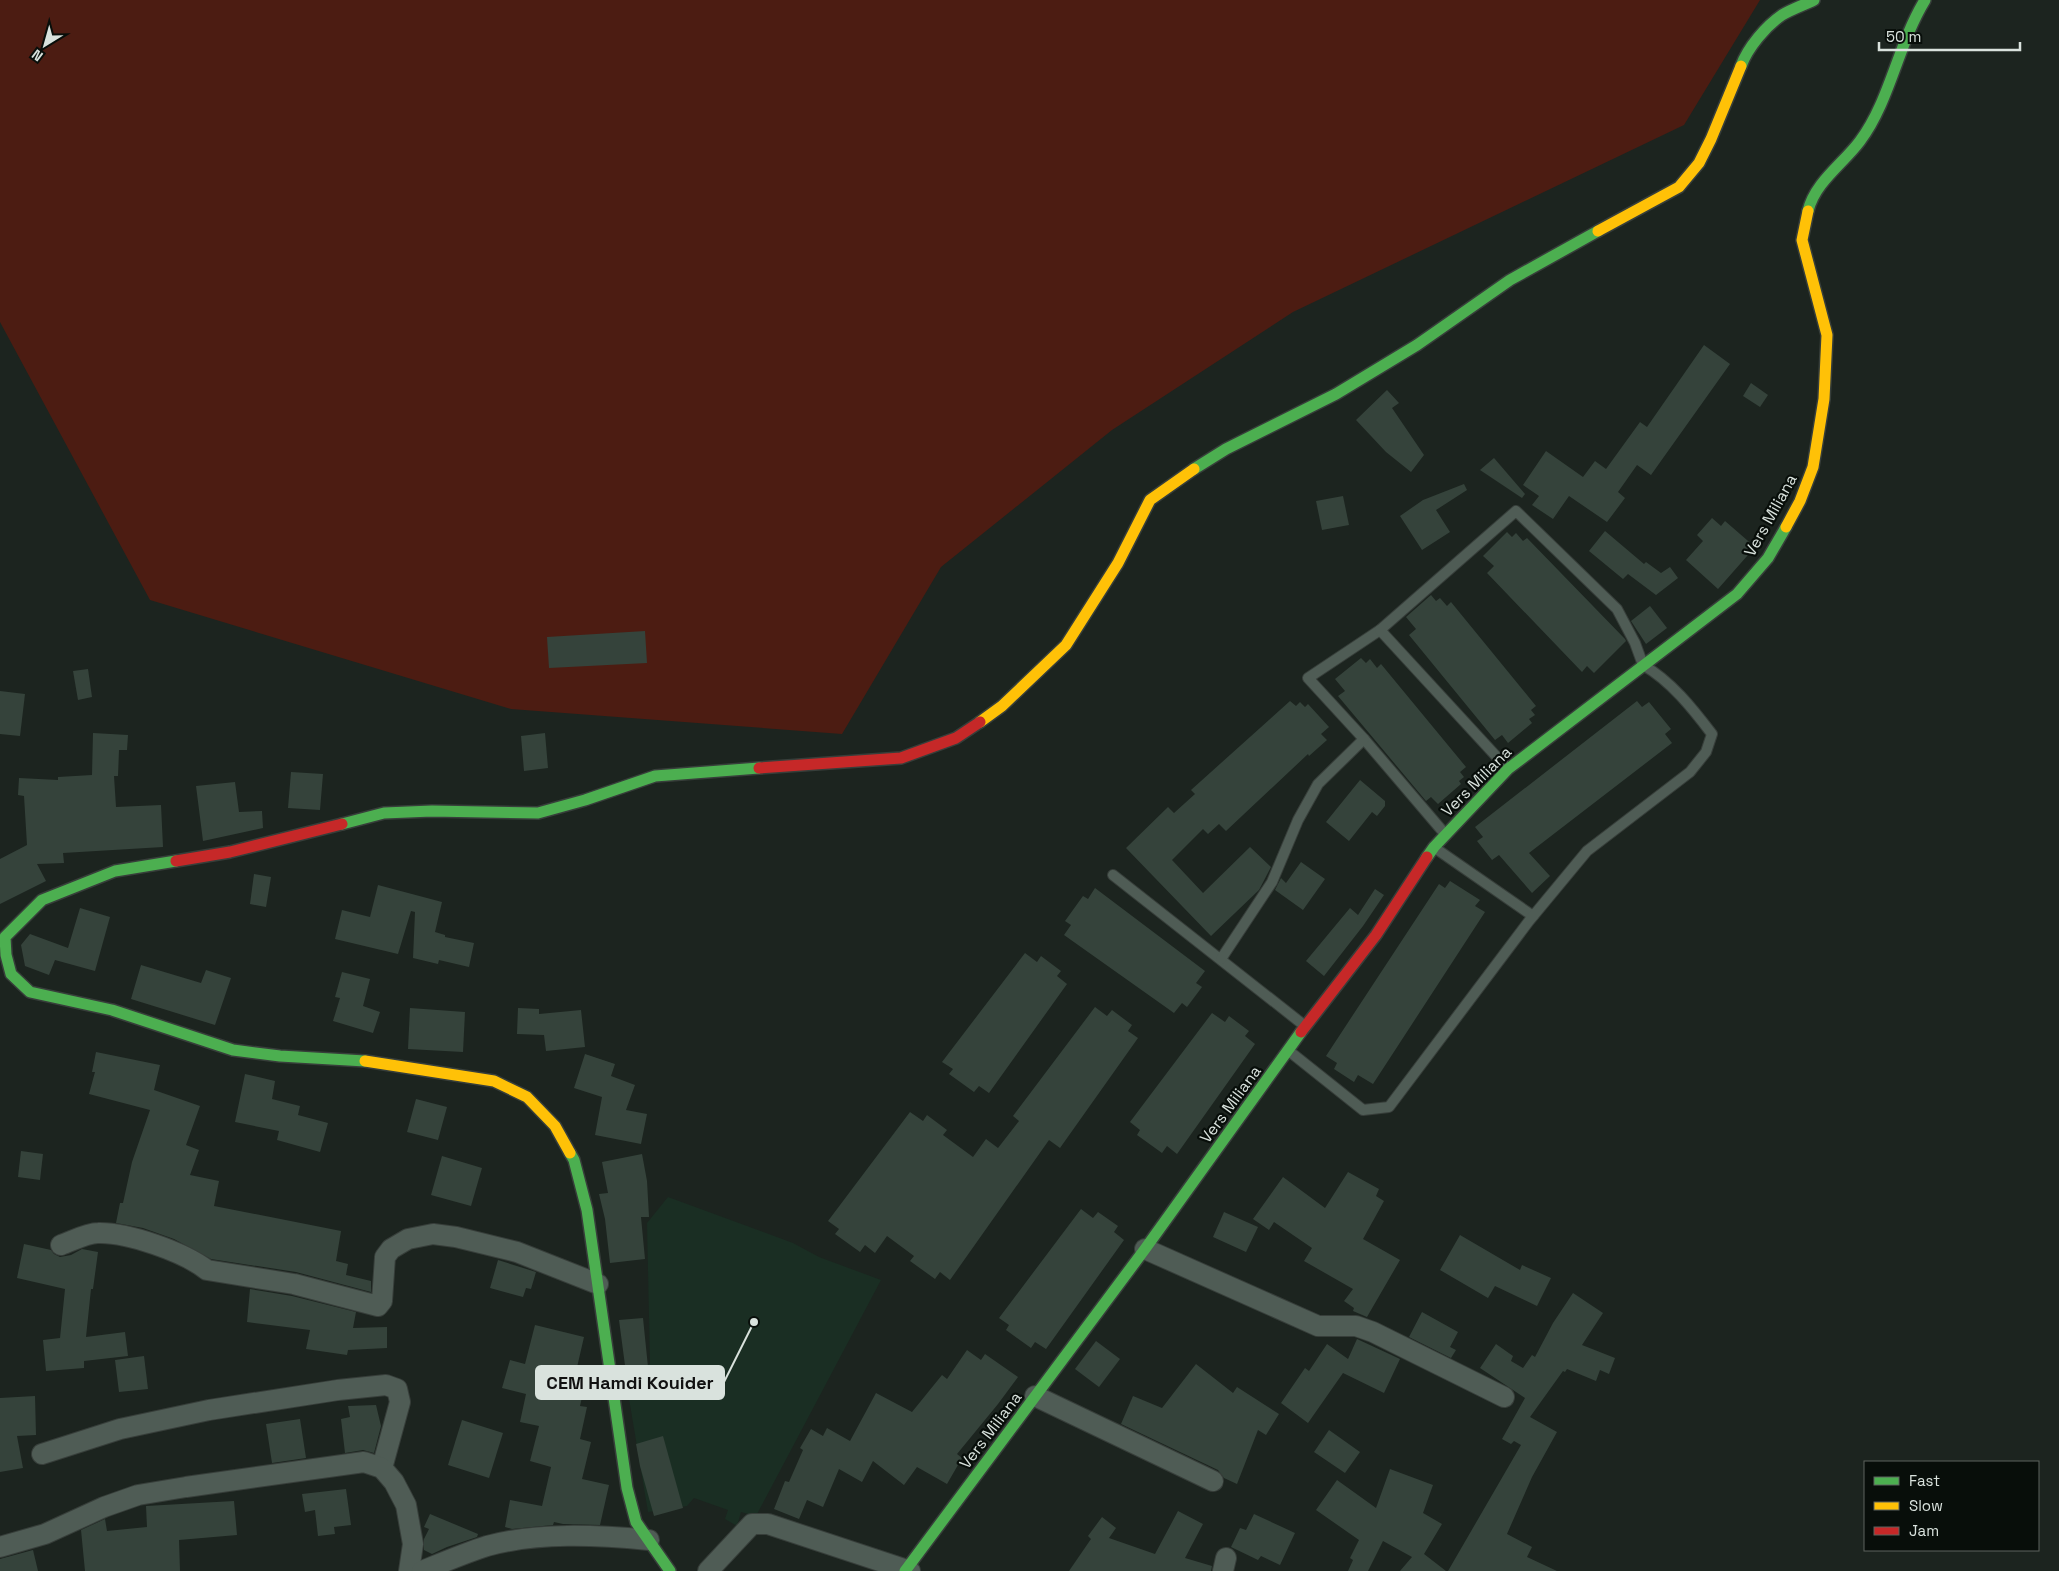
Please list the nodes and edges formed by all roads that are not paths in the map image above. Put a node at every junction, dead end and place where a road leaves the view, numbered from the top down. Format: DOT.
graph roads {
  1 [pos="1814,0"];
  2 [pos="1925,0"];
  3 [pos="1380,630"];
  4 [pos="1643,665"];
  5 [pos="1364,739"];
  6 [pos="1508,769"];
  7 [pos="1446,835"];
  8 [pos="1434,847"];
  9 [pos="1113,875"];
  10 [pos="1533,916"];
  11 [pos="3,938"];
  12 [pos="1221,960"];
  13 [pos="1305,1026"];
  14 [pos="1288,1051"];
  15 [pos="61,1245"];
  16 [pos="1145,1249"];
  17 [pos="598,1284"];
  18 [pos="1035,1396"];
  19 [pos="1504,1397"];
  20 [pos="42,1454"];
  21 [pos="382,1468"];
  22 [pos="1213,1481"];
  23 [pos="652,1545"];
  24 [pos="0,1547"];
  25 [pos="907,1570"];
  26 [pos="409,1571"];
  27 [pos="422,1571"];
  28 [pos="652,1571"];
  29 [pos="670,1571"];
  30 [pos="708,1571"];
  1 -- 11 [label="street"];
  2 -- 4 [label="street, Vers Miliana"];
  3 -- 4 [label="lane"];
  3 -- 5 [label="lane"];
  3 -- 6 [label="lane"];
  4 -- 6 [label="street, Vers Miliana"];
  4 -- 10 [label="lane"];
  5 -- 7 [label="lane"];
  5 -- 12 [label="lane"];
  6 -- 7 [label="street, Vers Miliana"];
  7 -- 8 [label="street, Vers Miliana"];
  8 -- 10 [label="lane"];
  8 -- 13 [label="street, Vers Miliana"];
  9 -- 12 [label="lane"];
  10 -- 14 [label="lane"];
  11 -- 17 [label="street"];
  12 -- 13 [label="lane"];
  13 -- 14 [label="street, Vers Miliana"];
  14 -- 16 [label="street, Vers Miliana"];
  15 -- 17 [label="street"];
  16 -- 18 [label="street, Vers Miliana"];
  16 -- 19 [label="street"];
  17 -- 23 [label="street"];
  18 -- 22 [label="street"];
  18 -- 25 [label="street, Vers Miliana"];
  20 -- 21 [label="street"];
  21 -- 24 [label="street"];
  21 -- 26 [label="street"];
  23 -- 27 [label="street"];
  23 -- 28 [label="street"];
  23 -- 29 [label="street"];
  25 -- 30 [label="street"];
}
